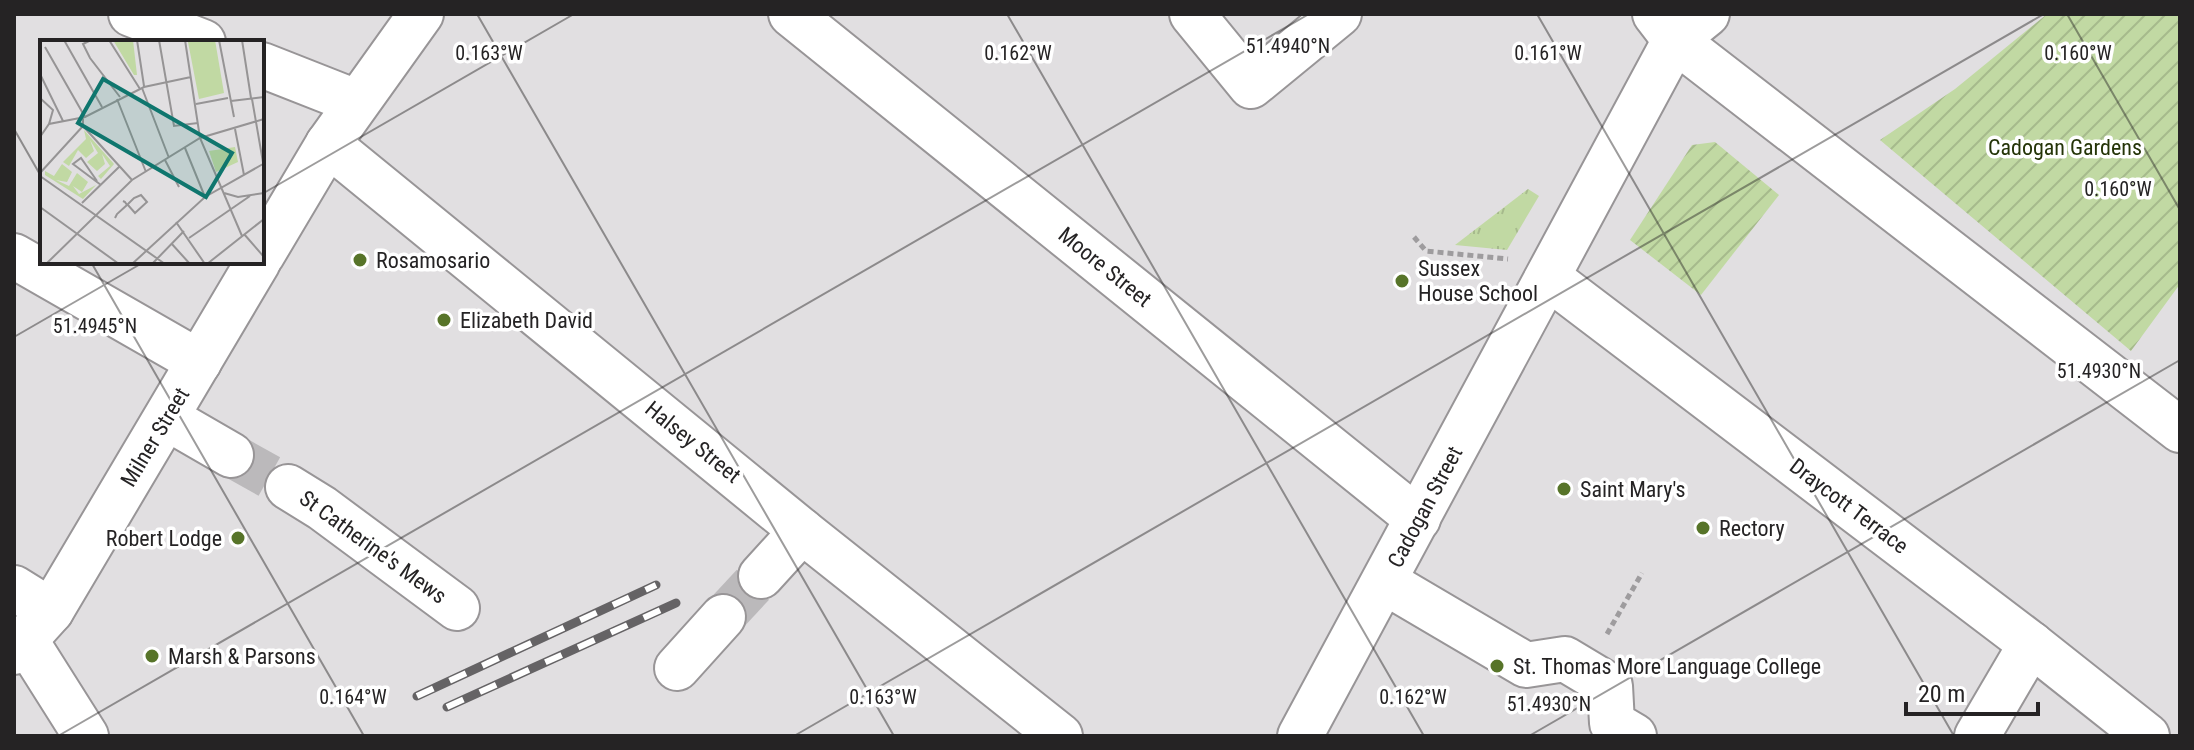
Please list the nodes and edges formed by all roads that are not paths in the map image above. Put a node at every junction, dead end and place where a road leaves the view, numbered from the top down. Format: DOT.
graph roads {
  1 [pos="131,14"];
  2 [pos="421,14"];
  3 [pos="791,14"];
  4 [pos="1192,14"];
  5 [pos="1339,14"];
  6 [pos="1679,23"];
  7 [pos="198,40"];
  8 [pos="264,66"];
  9 [pos="356,102"];
  10 [pos="328,144"];
  11 [pos="264,252"];
  12 [pos="14,256"];
  13 [pos="257,264"];
  14 [pos="1553,271"];
  15 [pos="199,362"];
  16 [pos="167,418"];
  17 [pos="2180,430"];
  18 [pos="231,455"];
  19 [pos="288,487"];
  20 [pos="1418,519"];
  21 [pos="802,531"];
  22 [pos="761,576"];
  23 [pos="1385,582"];
  24 [pos="14,588"];
  25 [pos="457,608"];
  26 [pos="723,617"];
  27 [pos="31,635"];
  28 [pos="2031,644"];
  29 [pos="677,668"];
  30 [pos="86,736"];
  31 [pos="1060,736"];
  32 [pos="1300,736"];
  33 [pos="1634,736"];
  34 [pos="1977,736"];
  35 [pos="2147,736"];
  1 -- 7 [label="street"];
  2 -- 9 [label="street"];
  3 -- 20 [label="street, Moore Street"];
  4 -- 5 [label="street"];
  6 -- 14 [label="street"];
  6 -- 17 [label="street"];
  8 -- 9 [label="street"];
  9 -- 10 [label="street"];
  10 -- 11 [label="street"];
  10 -- 21 [label="street, Halsey Street"];
  12 -- 15 [label="street"];
  13 -- 15 [label="street, Milner Street"];
  14 -- 20 [label="street, Cadogan Street"];
  14 -- 28 [label="street, Draycott Terrace"];
  15 -- 16 [label="street, Milner Street"];
  16 -- 18 [label="street"];
  16 -- 27 [label="street, Milner Street"];
  19 -- 25 [label="street, St Catherine's Mews"];
  20 -- 23 [label="street, Cadogan Street"];
  21 -- 22 [label="street"];
  21 -- 31 [label="street, Halsey Street"];
  23 -- 32 [label="street, Cadogan Street"];
  23 -- 33 [label="street"];
  24 -- 27 [label="street"];
  26 -- 29 [label="street"];
  27 -- 30 [label="street"];
  28 -- 34 [label="street"];
  28 -- 35 [label="street, Draycott Terrace"];
}
